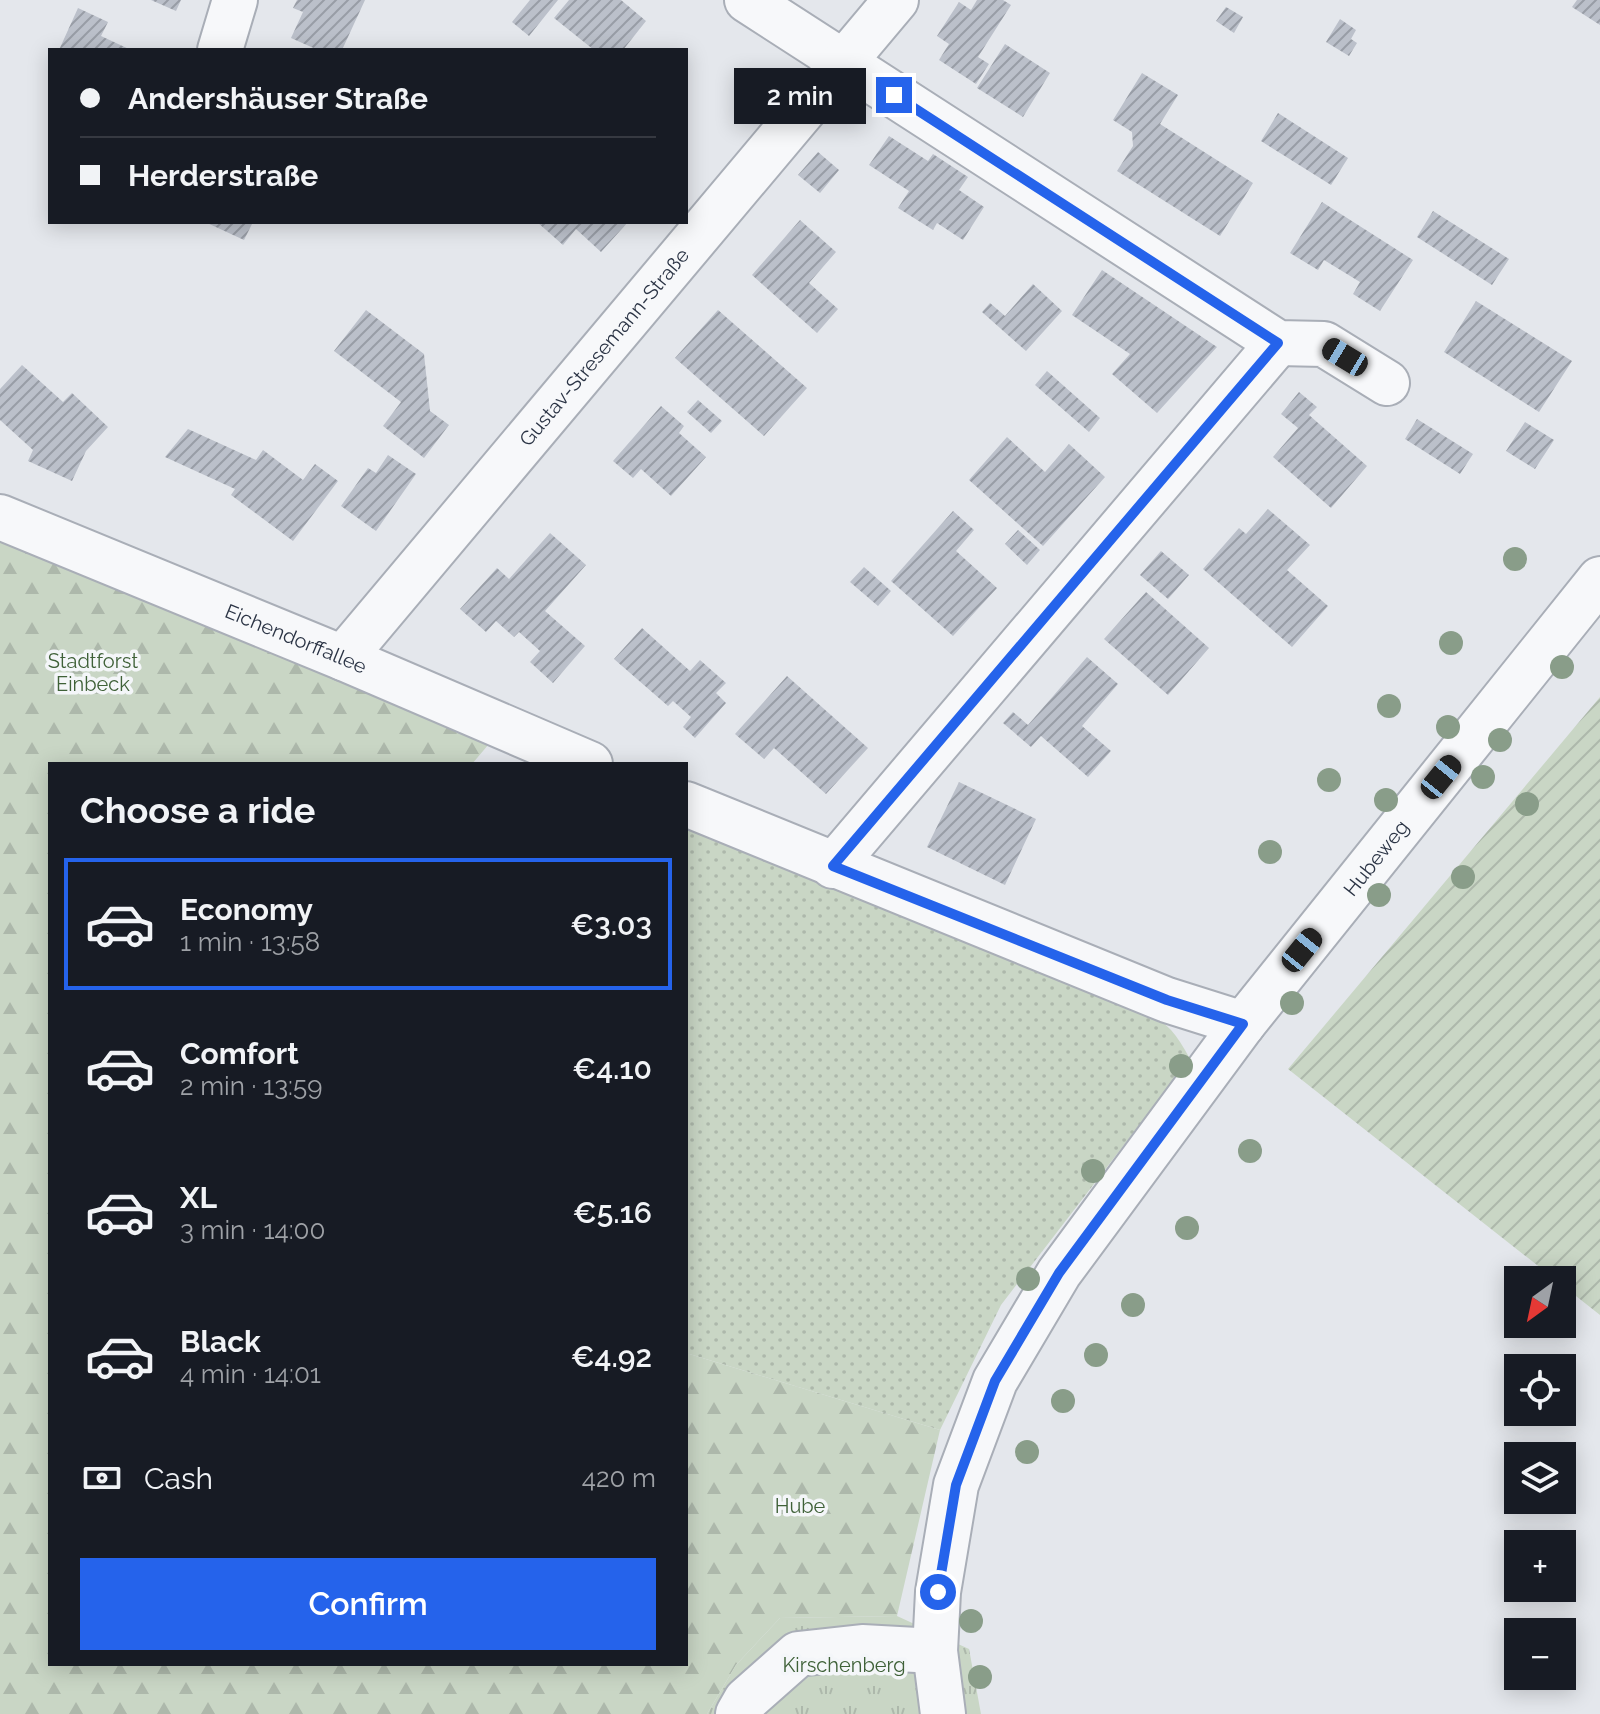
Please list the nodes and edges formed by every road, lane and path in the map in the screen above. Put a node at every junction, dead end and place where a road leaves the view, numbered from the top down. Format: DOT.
graph roads {
  1 [pos="235,0"];
  2 [pos="747,0"];
  3 [pos="896,0"];
  4 [pos="221,48"];
  5 [pos="843,62"];
  6 [pos="1278,343"];
  7 [pos="1387,383"];
  8 [pos="0,517"];
  9 [pos="1600,579"];
  10 [pos="343,658"];
  11 [pos="585,762"];
  12 [pos="688,805"];
  13 [pos="833,866"];
  14 [pos="1243,1024"];
  15 [pos="935,1651"];
  16 [pos="738,1714"];
  17 [pos="943,1714"];
  1 -- 4 [label="street"];
  2 -- 5 [label="street"];
  3 -- 5 [label="street, Gustav-Stresemann-Straße"];
  5 -- 6 [label="street"];
  5 -- 10 [label="street, Gustav-Stresemann-Straße"];
  6 -- 7 [label="street"];
  6 -- 13 [label="street"];
  8 -- 10 [label="street, Eichendorffallee"];
  9 -- 14 [label="street, Hubeweg"];
  10 -- 11 [label="street, Eichendorffallee"];
  12 -- 13 [label="street"];
  13 -- 14 [label="street"];
  14 -- 15 [label="street, Hubeweg"];
  15 -- 16 [label="street"];
  15 -- 17 [label="street, Hubeweg"];
}
